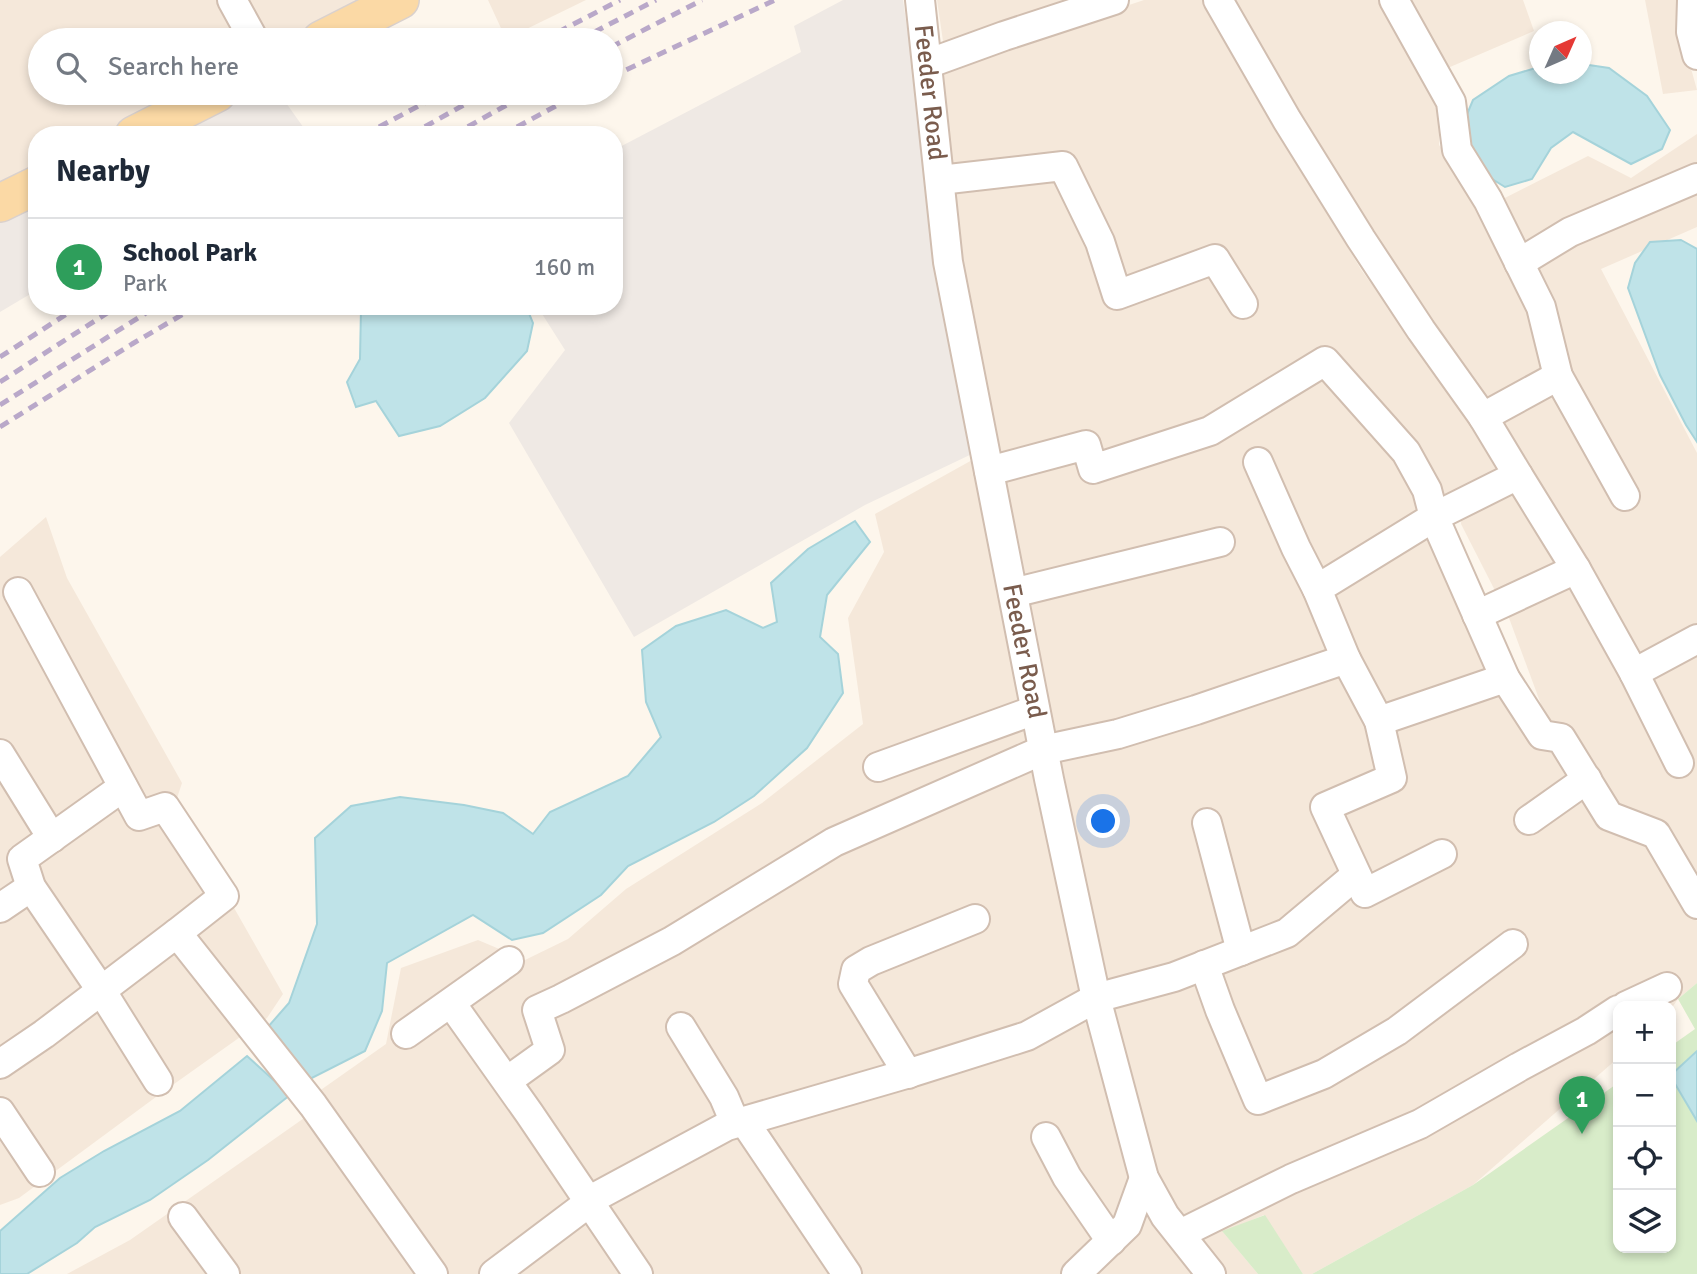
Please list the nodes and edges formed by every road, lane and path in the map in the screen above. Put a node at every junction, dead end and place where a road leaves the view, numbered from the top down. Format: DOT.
graph roads {
  1 [pos="232,0"];
  2 [pos="920,0"];
  3 [pos="1115,0"];
  4 [pos="1218,0"];
  5 [pos="1394,0"];
  6 [pos="1692,0"];
  7 [pos="393,2"];
  8 [pos="247,28"];
  9 [pos="344,28"];
  10 [pos="1697,55"];
  11 [pos="927,64"];
  12 [pos="193,105"];
  13 [pos="152,126"];
  14 [pos="1697,178"];
  15 [pos="940,180"];
  16 [pos="28,189"];
  17 [pos="0,203"];
  18 [pos="1519,263"];
  19 [pos="1243,304"];
  20 [pos="1558,376"];
  21 [pos="1483,417"];
  22 [pos="1258,462"];
  23 [pos="989,471"];
  24 [pos="1518,475"];
  25 [pos="1625,496"];
  26 [pos="1434,517"];
  27 [pos="1220,542"];
  28 [pos="1576,569"];
  29 [pos="1317,589"];
  30 [pos="18,592"];
  31 [pos="1013,593"];
  32 [pos="1477,615"];
  33 [pos="1697,639"];
  34 [pos="1346,659"];
  35 [pos="1634,673"];
  36 [pos="1505,678"];
  37 [pos="1035,710"];
  38 [pos="1379,721"];
  39 [pos="1043,750"];
  40 [pos="0,754"];
  41 [pos="1679,764"];
  42 [pos="878,767"];
  43 [pos="1587,779"];
  44 [pos="123,787"];
  45 [pos="1529,820"];
  46 [pos="1207,823"];
  47 [pos="51,838"];
  48 [pos="1441,854"];
  49 [pos="1356,875"];
  50 [pos="31,887"];
  51 [pos="1697,904"];
  52 [pos="0,908"];
  53 [pos="975,919"];
  54 [pos="177,933"];
  55 [pos="1513,944"];
  56 [pos="1241,951"];
  57 [pos="509,961"];
  58 [pos="1204,965"];
  59 [pos="1667,987"];
  60 [pos="101,990"];
  61 [pos="1096,998"];
  62 [pos="1637,1001"];
  63 [pos="451,1003"];
  64 [pos="1613,1013"];
  65 [pos="681,1027"];
  66 [pos="406,1034"];
  67 [pos="0,1064"];
  68 [pos="908,1073"];
  69 [pos="158,1081"];
  70 [pos="507,1082"];
  71 [pos="0,1112"];
  72 [pos="740,1122"];
  73 [pos="1046,1137"];
  74 [pos="40,1172"];
  75 [pos="1144,1178"];
  76 [pos="590,1201"];
  77 [pos="183,1217"];
  78 [pos="1180,1234"];
  79 [pos="1111,1241"];
  80 [pos="225,1274"];
  81 [pos="433,1274"];
  82 [pos="494,1274"];
  83 [pos="638,1274"];
  84 [pos="847,1274"];
  85 [pos="1076,1274"];
  86 [pos="1211,1274"];
  1 -- 8 [label="street"];
  2 -- 11 [label="street, Feeder Road"];
  3 -- 11 [label="street"];
  4 -- 21 [label="street"];
  5 -- 18 [label="street"];
  6 -- 10 [label="street"];
  7 -- 9 [label="main road"];
  11 -- 15 [label="street, Feeder Road"];
  12 -- 13 [label="main road"];
  14 -- 18 [label="street"];
  15 -- 19 [label="street"];
  15 -- 23 [label="street, Feeder Road"];
  16 -- 17 [label="main road"];
  18 -- 20 [label="street"];
  20 -- 21 [label="street"];
  20 -- 25 [label="street"];
  21 -- 24 [label="street"];
  22 -- 29 [label="street"];
  23 -- 26 [label="street"];
  23 -- 31 [label="street, Feeder Road"];
  24 -- 26 [label="street"];
  24 -- 28 [label="street"];
  26 -- 29 [label="street"];
  26 -- 32 [label="street"];
  27 -- 31 [label="street"];
  28 -- 32 [label="street"];
  28 -- 35 [label="street"];
  29 -- 34 [label="street"];
  30 -- 44 [label="street"];
  31 -- 37 [label="street, Feeder Road"];
  32 -- 36 [label="street"];
  33 -- 35 [label="street"];
  34 -- 38 [label="street"];
  34 -- 39 [label="street"];
  35 -- 41 [label="street"];
  36 -- 38 [label="street"];
  36 -- 43 [label="street"];
  37 -- 39 [label="street, Feeder Road"];
  37 -- 42 [label="street"];
  38 -- 49 [label="street"];
  39 -- 61 [label="street, Feeder Road"];
  39 -- 70 [label="street"];
  40 -- 47 [label="street"];
  43 -- 45 [label="street"];
  43 -- 51 [label="street"];
  44 -- 47 [label="street"];
  44 -- 54 [label="street"];
  46 -- 56 [label="street"];
  47 -- 50 [label="street"];
  48 -- 49 [label="street"];
  49 -- 56 [label="street"];
  50 -- 52 [label="street"];
  50 -- 60 [label="street"];
  53 -- 68 [label="street"];
  54 -- 60 [label="street"];
  54 -- 81 [label="street"];
  55 -- 58 [label="street"];
  56 -- 58 [label="street"];
  57 -- 63 [label="street"];
  58 -- 61 [label="street"];
  59 -- 62 [label="street"];
  60 -- 67 [label="street"];
  60 -- 69 [label="street"];
  61 -- 68 [label="street"];
  61 -- 75 [label="street, Feeder Road"];
  63 -- 66 [label="street"];
  63 -- 70 [label="street"];
  64 -- 78 [label="street"];
  65 -- 72 [label="street"];
  68 -- 72 [label="street"];
  70 -- 76 [label="street"];
  71 -- 74 [label="street"];
  72 -- 76 [label="street"];
  72 -- 84 [label="street"];
  73 -- 79 [label="street"];
  75 -- 78 [label="street, Feeder Road"];
  75 -- 79 [label="street"];
  76 -- 82 [label="street"];
  76 -- 83 [label="street"];
  77 -- 80 [label="street"];
  78 -- 86 [label="street, Feeder Road"];
  79 -- 85 [label="street"];
}
